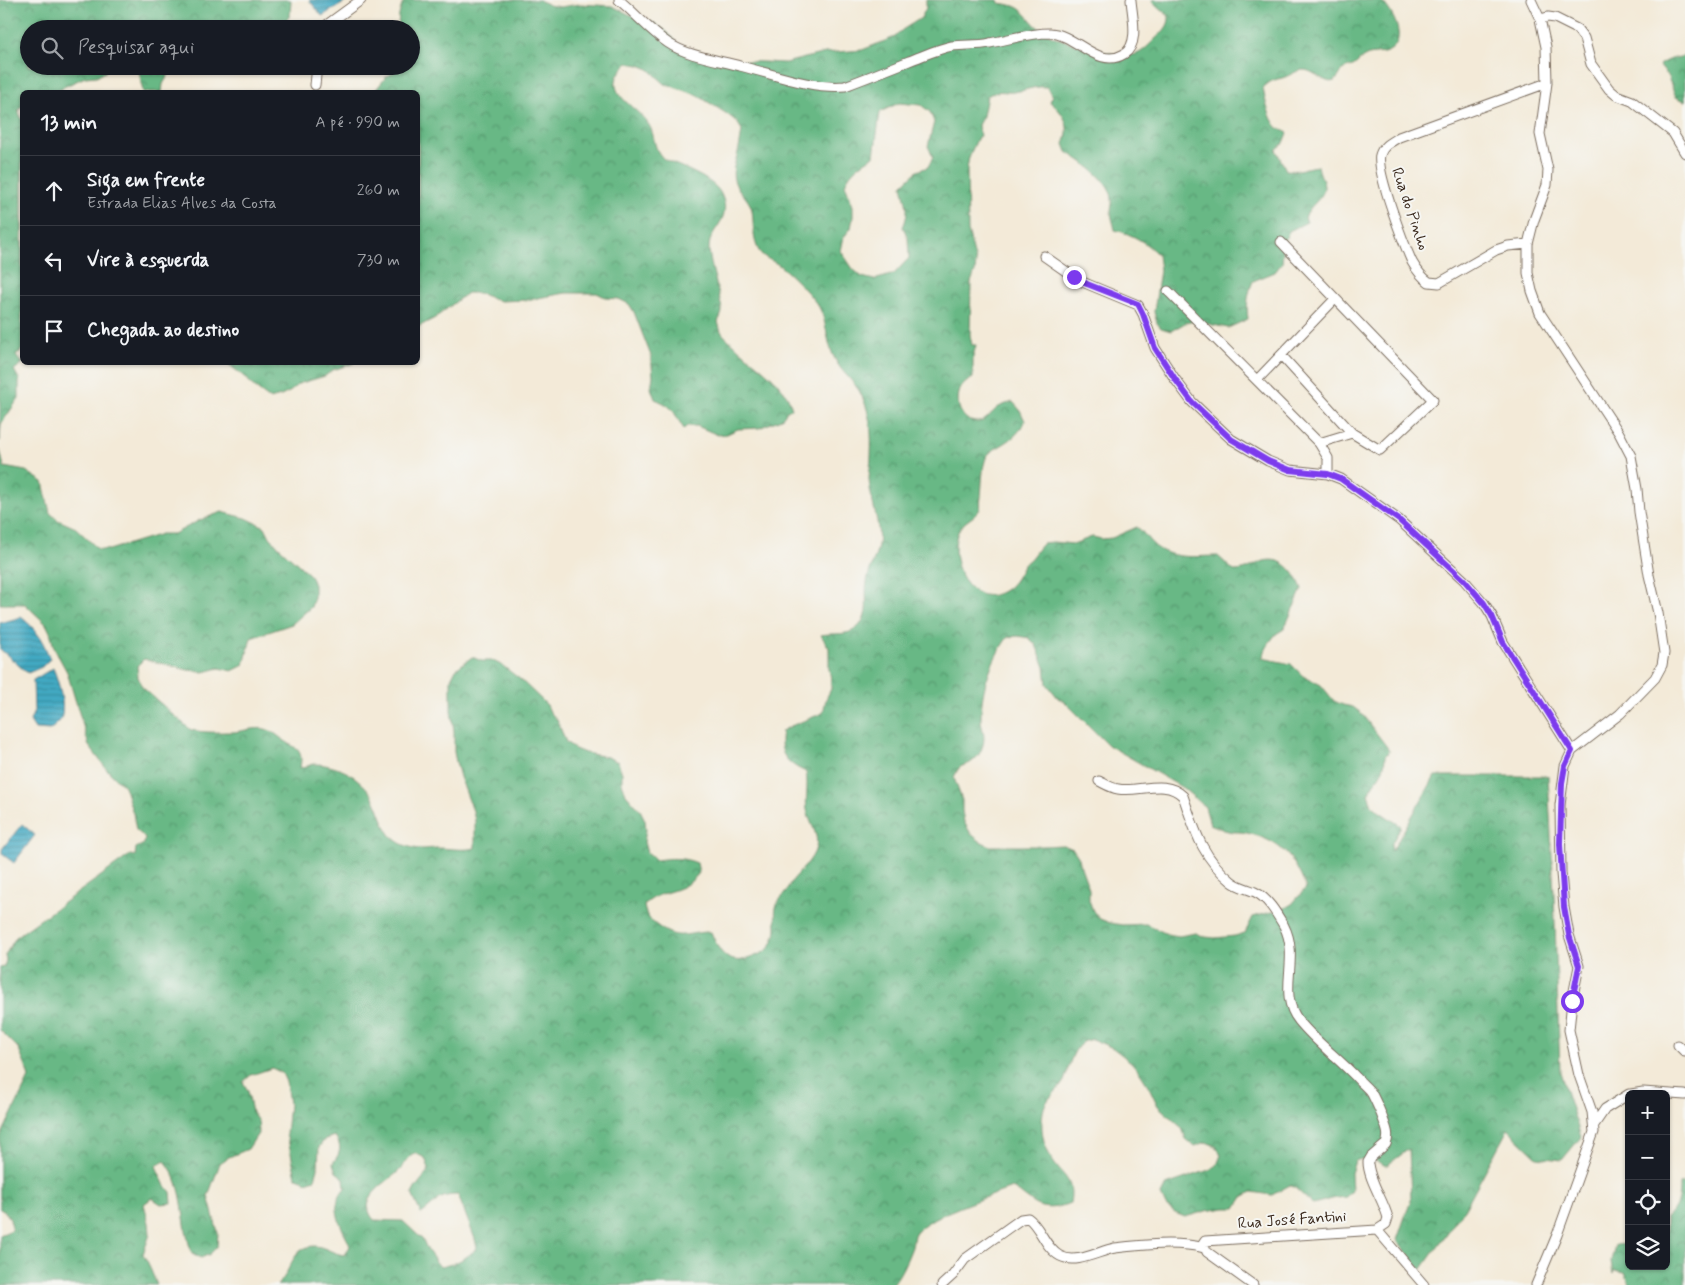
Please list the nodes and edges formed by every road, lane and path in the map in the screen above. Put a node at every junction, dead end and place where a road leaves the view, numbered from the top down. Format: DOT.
graph roads {
  1 [pos="361,0"];
  2 [pos="619,0"];
  3 [pos="1131,0"];
  4 [pos="1531,0"];
  5 [pos="1540,19"];
  6 [pos="334,20"];
  7 [pos="317,75"];
  8 [pos="1547,83"];
  9 [pos="316,85"];
  10 [pos="1685,153"];
  11 [pos="1281,242"];
  12 [pos="1528,244"];
  13 [pos="1044,256"];
  14 [pos="1168,291"];
  15 [pos="1335,299"];
  16 [pos="1281,355"];
  17 [pos="1257,380"];
  18 [pos="1352,433"];
  19 [pos="1319,443"];
  20 [pos="1328,474"];
  21 [pos="1572,751"];
  22 [pos="1099,781"];
  23 [pos="1678,1045"];
  24 [pos="1685,1052"];
  25 [pos="1670,1094"];
  26 [pos="1685,1095"];
  27 [pos="1625,1097"];
  28 [pos="1594,1126"];
  29 [pos="1377,1230"];
  30 [pos="1204,1248"];
  31 [pos="942,1285"];
  32 [pos="1253,1285"];
  33 [pos="1424,1285"];
  34 [pos="1536,1285"];
  1 -- 6 [label="street"];
  2 -- 3 [label="street"];
  4 -- 5 [label="street"];
  5 -- 8 [label="street"];
  5 -- 10 [label="street"];
  7 -- 9 [label="street"];
  8 -- 12 [label="street"];
  8 -- 12 [label="street, Rua do Pinho"];
  11 -- 15 [label="street"];
  12 -- 21 [label="street"];
  13 -- 20 [label="street"];
  14 -- 17 [label="street"];
  15 -- 16 [label="street"];
  15 -- 18 [label="street"];
  16 -- 17 [label="street"];
  16 -- 18 [label="street"];
  17 -- 19 [label="street"];
  18 -- 19 [label="street"];
  19 -- 20 [label="street"];
  20 -- 21 [label="street"];
  21 -- 28 [label="street"];
  22 -- 29 [label="street"];
  23 -- 24 [label="street"];
  25 -- 26 [label="street"];
  27 -- 28 [label="street"];
  28 -- 34 [label="street"];
  29 -- 30 [label="street, Rua José Fantini"];
  29 -- 33 [label="street"];
  30 -- 31 [label="street"];
  30 -- 32 [label="street"];
}
